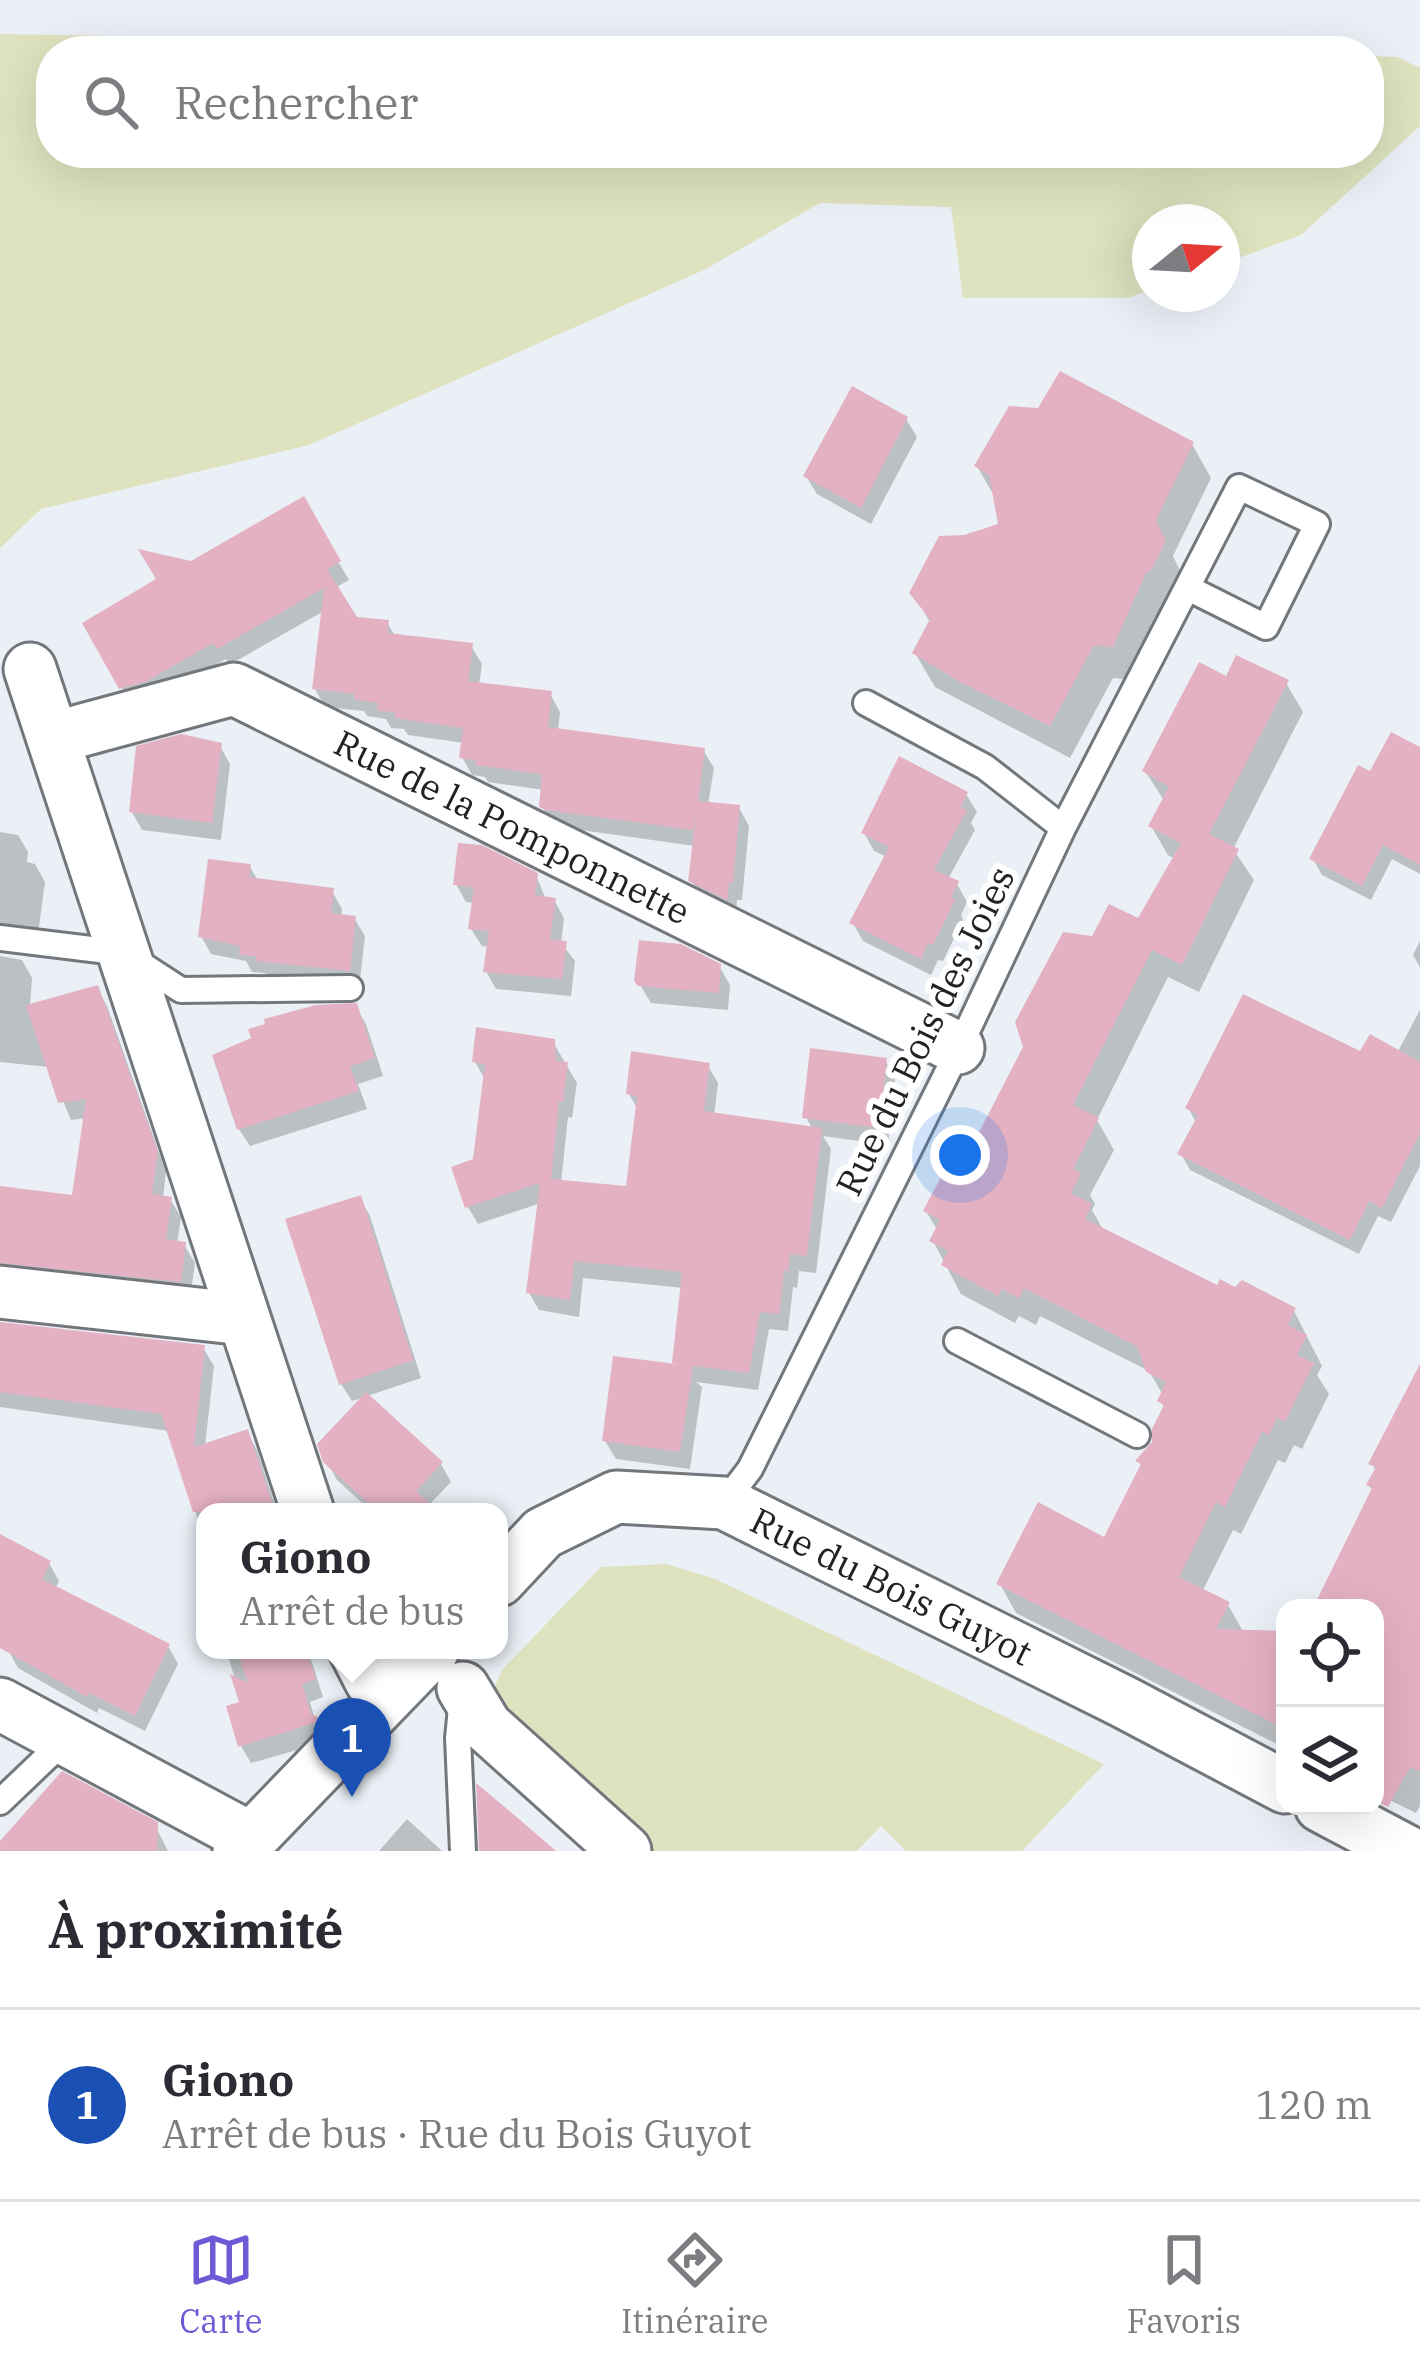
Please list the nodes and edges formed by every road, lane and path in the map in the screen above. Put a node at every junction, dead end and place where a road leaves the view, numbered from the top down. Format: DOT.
graph roads {
  1 [pos="1188,587"];
  2 [pos="30,668"];
  3 [pos="866,703"];
  4 [pos="53,738"];
  5 [pos="1063,828"];
  6 [pos="0,938"];
  7 [pos="124,953"];
  8 [pos="350,988"];
  9 [pos="958,1048"];
  10 [pos="0,1292"];
  11 [pos="244,1319"];
  12 [pos="957,1341"];
  13 [pos="1137,1436"];
  14 [pos="305,1503"];
  15 [pos="724,1503"];
  16 [pos="508,1570"];
  17 [pos="360,1659"];
  18 [pos="442,1664"];
  19 [pos="386,1696"];
  20 [pos="0,1704"];
  21 [pos="66,1739"];
  22 [pos="1276,1782"];
  23 [pos="0,1802"];
  24 [pos="1338,1815"];
  25 [pos="245,1845"];
  26 [pos="463,1851"];
  27 [pos="625,1851"];
  28 [pos="1406,1851"];
  1 -- 1 [label="lane, Rue du Bois des Joies"];
  1 -- 5 [label="lane, Rue du Bois des Joies"];
  2 -- 4 [label="street"];
  3 -- 5 [label="lane"];
  4 -- 7 [label="street"];
  4 -- 9 [label="street, Rue de la Pomponnette"];
  5 -- 9 [label="lane, Rue du Bois des Joies"];
  6 -- 7 [label="lane"];
  7 -- 8 [label="lane"];
  7 -- 11 [label="street"];
  9 -- 15 [label="lane, Rue du Bois des Joies"];
  10 -- 11 [label="street"];
  11 -- 14 [label="street"];
  12 -- 13 [label="lane"];
  15 -- 16 [label="street, Rue du Bois Guyot"];
  15 -- 22 [label="street, Rue du Bois Guyot"];
  17 -- 19 [label="street"];
  18 -- 19 [label="street"];
  18 -- 26 [label="lane"];
  18 -- 27 [label="street"];
  19 -- 25 [label="street"];
  20 -- 21 [label="street"];
  21 -- 23 [label="lane"];
  21 -- 25 [label="street"];
  24 -- 28 [label="street"];
}
